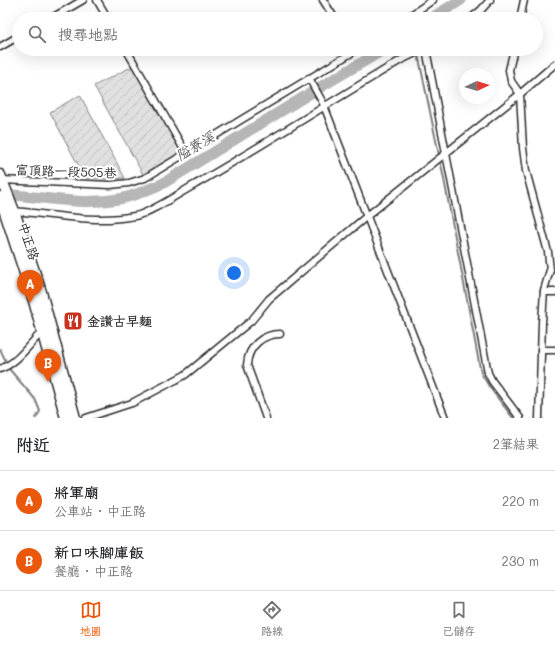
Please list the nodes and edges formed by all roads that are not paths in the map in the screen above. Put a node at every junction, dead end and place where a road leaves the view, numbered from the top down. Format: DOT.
graph roads {
  1 [pos="83,0"];
  2 [pos="97,0"];
  3 [pos="323,0"];
  4 [pos="433,0"];
  5 [pos="490,0"];
  6 [pos="524,0"];
  7 [pos="62,12"];
  8 [pos="104,12"];
  9 [pos="330,12"];
  10 [pos="415,12"];
  11 [pos="479,12"];
  12 [pos="521,12"];
  13 [pos="12,40"];
  14 [pos="0,47"];
  15 [pos="130,56"];
  16 [pos="346,56"];
  17 [pos="409,56"];
  18 [pos="423,56"];
  19 [pos="512,56"];
  20 [pos="555,64"];
  21 [pos="310,80"];
  22 [pos="520,94"];
  23 [pos="324,105"];
  24 [pos="186,152"];
  25 [pos="443,156"];
  26 [pos="1,178"];
  27 [pos="0,197"];
  28 [pos="7,211"];
  29 [pos="367,216"];
  30 [pos="544,292"];
  31 [pos="555,292"];
  32 [pos="47,330"];
  33 [pos="280,334"];
  34 [pos="541,350"];
  35 [pos="555,350"];
  36 [pos="0,369"];
  37 [pos="66,418"];
  38 [pos="75,418"];
  39 [pos="86,418"];
  40 [pos="266,418"];
  41 [pos="444,418"];
  42 [pos="520,418"];
  43 [pos="539,418"];
  1 -- 7 [label="street"];
  2 -- 8 [label="street"];
  3 -- 9 [label="street"];
  4 -- 10 [label="street"];
  5 -- 11 [label="street"];
  6 -- 12 [label="street"];
  13 -- 14 [label="street"];
  15 -- 24 [label="street"];
  16 -- 21 [label="street, 富頂路一段505巷"];
  17 -- 23 [label="street"];
  18 -- 25 [label="street"];
  19 -- 22 [label="street"];
  20 -- 22 [label="street"];
  21 -- 23 [label="street"];
  21 -- 24 [label="street, 富頂路一段505巷"];
  22 -- 25 [label="street"];
  22 -- 30 [label="street"];
  23 -- 28 [label="street"];
  23 -- 29 [label="street"];
  24 -- 26 [label="street, 富頂路一段505巷"];
  25 -- 29 [label="street"];
  25 -- 42 [label="street"];
  26 -- 28 [label="main road"];
  27 -- 28 [label="main road"];
  28 -- 32 [label="main road, 中正路"];
  29 -- 39 [label="street"];
  29 -- 41 [label="street"];
  30 -- 31 [label="street"];
  30 -- 34 [label="street"];
  32 -- 36 [label="street"];
  32 -- 37 [label="main road, 中正路"];
  32 -- 38 [label="main road, 中正路"];
  33 -- 40 [label="street"];
  34 -- 35 [label="street"];
  34 -- 43 [label="street"];
}
